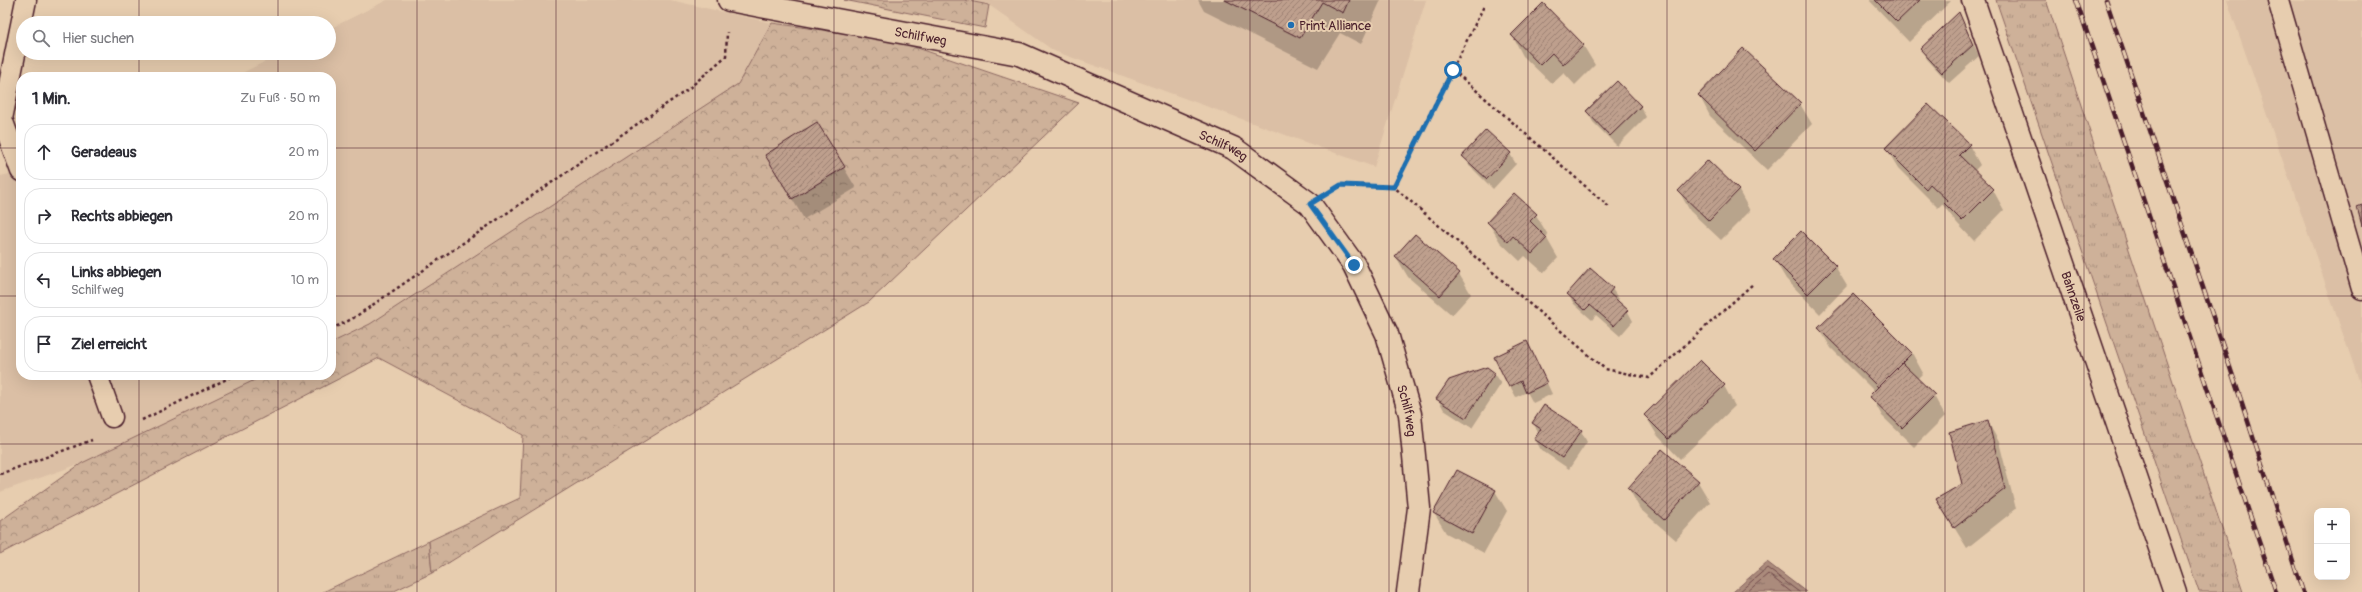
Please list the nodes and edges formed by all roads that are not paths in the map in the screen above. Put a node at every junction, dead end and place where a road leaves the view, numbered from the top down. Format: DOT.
graph roads {
  1 [pos="26,0"];
  2 [pos="729,0"];
  3 [pos="1973,0"];
  4 [pos="2278,0"];
  5 [pos="23,16"];
  6 [pos="16,50"];
  7 [pos="16,157"];
  8 [pos="2362,289"];
  9 [pos="99,380"];
  10 [pos="112,417"];
  11 [pos="1408,592"];
  12 [pos="2175,592"];
  1 -- 5 [label="lane"];
  2 -- 11 [label="street, Schilfweg"];
  3 -- 12 [label="street, Bahnzeile"];
  4 -- 8 [label="lane"];
  6 -- 7 [label="lane"];
  9 -- 10 [label="lane"];
}
